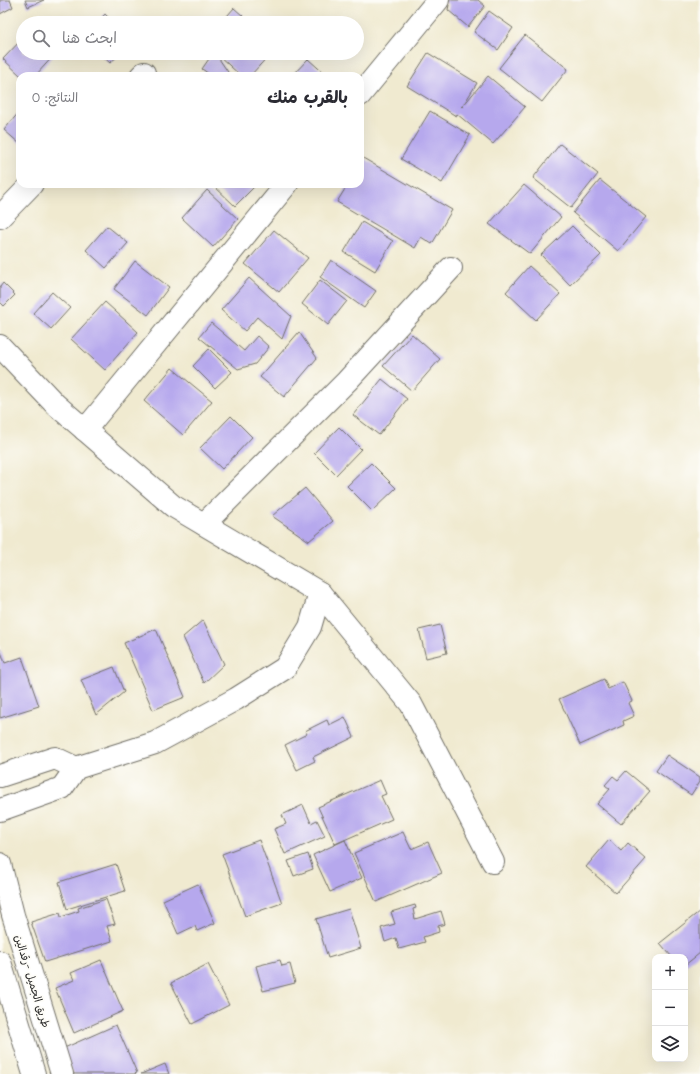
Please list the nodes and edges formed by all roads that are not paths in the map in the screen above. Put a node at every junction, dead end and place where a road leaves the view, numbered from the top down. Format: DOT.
graph roads {
  1 [pos="438,0"];
  2 [pos="364,90"];
  3 [pos="28,188"];
  4 [pos="284,188"];
  5 [pos="0,217"];
  6 [pos="451,268"];
  7 [pos="0,346"];
  8 [pos="85,430"];
  9 [pos="204,524"];
  10 [pos="320,593"];
  11 [pos="76,768"];
  12 [pos="0,776"];
  13 [pos="0,810"];
  14 [pos="493,862"];
  15 [pos="0,864"];
  16 [pos="0,962"];
  17 [pos="34,1074"];
  18 [pos="62,1074"];
  1 -- 2 [label="street"];
  3 -- 5 [label="street"];
  4 -- 8 [label="street"];
  6 -- 9 [label="street"];
  7 -- 8 [label="street"];
  8 -- 9 [label="street"];
  9 -- 10 [label="street"];
  10 -- 11 [label="street"];
  10 -- 14 [label="street"];
  11 -- 12 [label="street"];
  11 -- 13 [label="street"];
  15 -- 18 [label="street, طريق الجميل -رقدالين"];
  16 -- 17 [label="street"];
}
